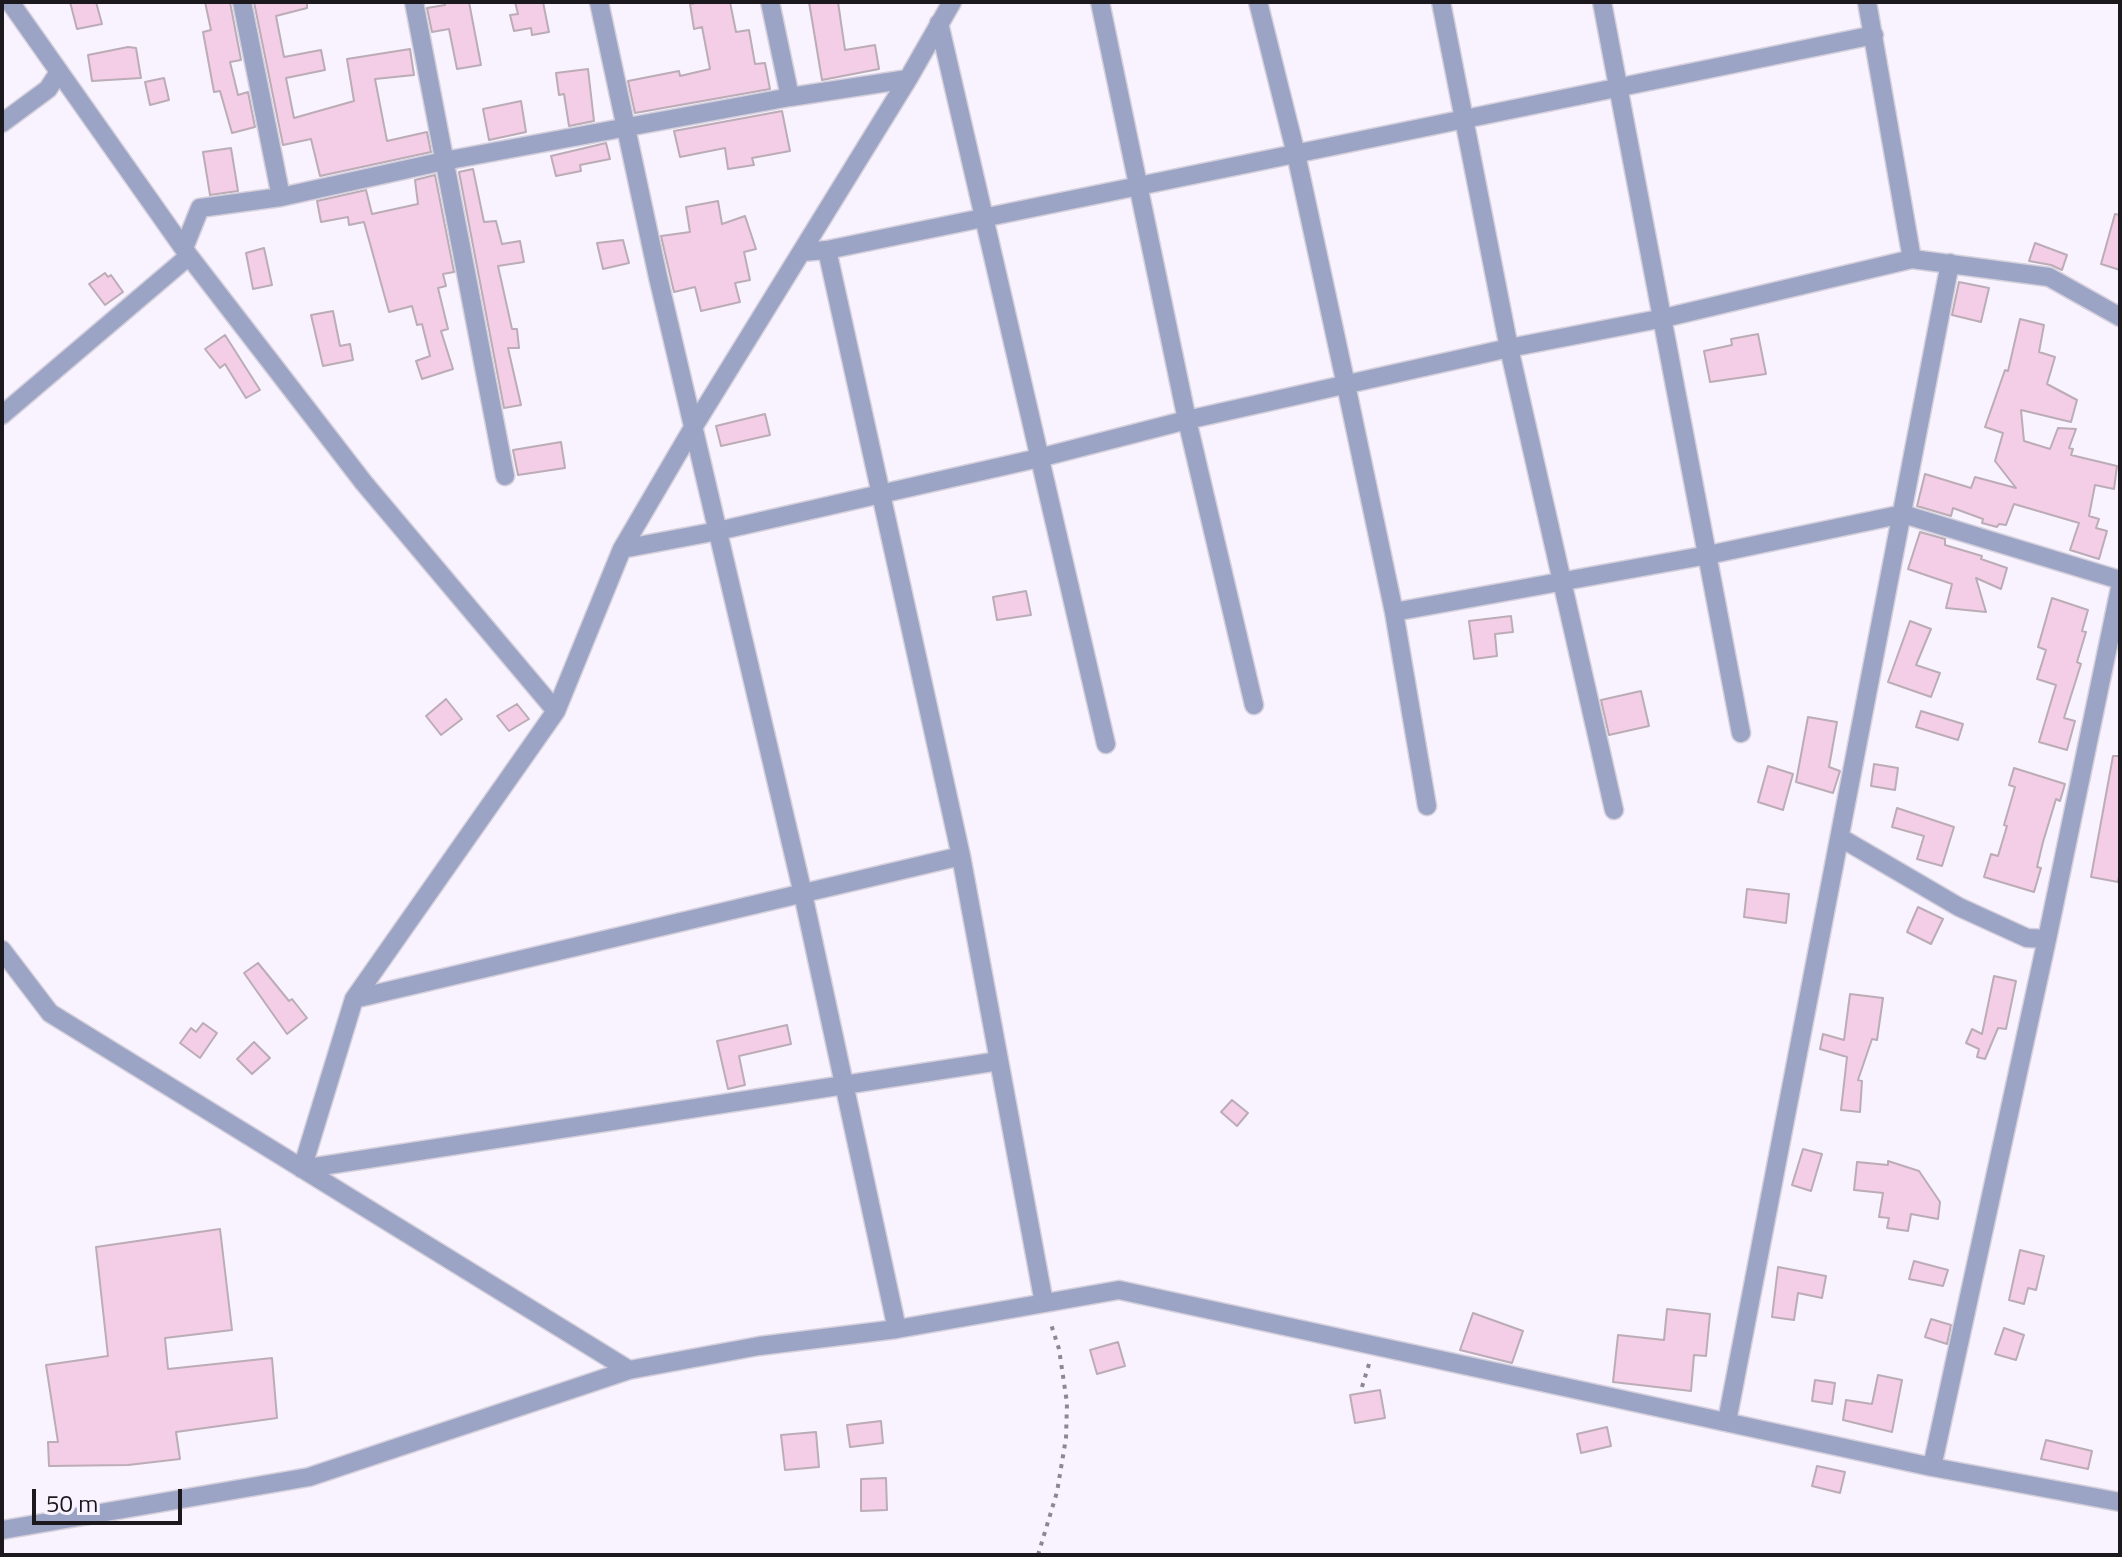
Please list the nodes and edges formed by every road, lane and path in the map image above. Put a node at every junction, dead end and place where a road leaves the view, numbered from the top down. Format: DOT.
graph roads {
  1 [pos="10,2"];
  2 [pos="242,2"];
  3 [pos="414,2"];
  4 [pos="599,2"];
  5 [pos="770,2"];
  6 [pos="952,2"];
  7 [pos="1100,2"];
  8 [pos="1258,2"];
  9 [pos="1441,2"];
  10 [pos="1602,2"];
  11 [pos="1867,2"];
  12 [pos="939,23"];
  13 [pos="1874,35"];
  14 [pos="59,72"];
  15 [pos="908,79"];
  16 [pos="1619,87"];
  17 [pos="790,97"];
  18 [pos="1464,120"];
  19 [pos="2,123"];
  20 [pos="626,129"];
  21 [pos="1296,154"];
  22 [pos="444,161"];
  23 [pos="1137,187"];
  24 [pos="281,197"];
  25 [pos="983,216"];
  26 [pos="827,250"];
  27 [pos="187,252"];
  28 [pos="802,252"];
  29 [pos="1912,259"];
  30 [pos="1950,263"];
  31 [pos="2120,317"];
  32 [pos="1664,318"];
  33 [pos="1509,348"];
  34 [pos="1346,385"];
  35 [pos="2,415"];
  36 [pos="1187,420"];
  37 [pos="694,426"];
  38 [pos="1039,458"];
  39 [pos="505,476"];
  40 [pos="879,495"];
  41 [pos="1903,514"];
  42 [pos="718,531"];
  43 [pos="622,549"];
  44 [pos="1708,555"];
  45 [pos="2120,580"];
  46 [pos="1562,581"];
  47 [pos="2120,588"];
  48 [pos="1394,612"];
  49 [pos="1254,705"];
  50 [pos="556,711"];
  51 [pos="1741,733"];
  52 [pos="1106,744"];
  53 [pos="1427,806"];
  54 [pos="1614,810"];
  55 [pos="1841,838"];
  56 [pos="961,856"];
  57 [pos="803,894"];
  58 [pos="2047,939"];
  59 [pos="2,950"];
  60 [pos="354,999"];
  61 [pos="999,1061"];
  62 [pos="844,1085"];
  63 [pos="302,1169"];
  64 [pos="1044,1303"];
  65 [pos="897,1329"];
  66 [pos="1374,1346"];
  67 [pos="629,1370"];
  68 [pos="1362,1387"];
  69 [pos="1727,1421"];
  70 [pos="1932,1467"];
  71 [pos="2120,1502"];
  72 [pos="2,1530"];
  73 [pos="1038,1555"];
  1 -- 14 [label="street"];
  2 -- 24 [label="street"];
  3 -- 22 [label="street"];
  4 -- 20 [label="street"];
  5 -- 17 [label="street"];
  6 -- 12 [label="street"];
  7 -- 23 [label="street"];
  8 -- 21 [label="street"];
  9 -- 18 [label="street"];
  10 -- 16 [label="street"];
  11 -- 13 [label="street"];
  12 -- 15 [label="street"];
  12 -- 25 [label="street"];
  13 -- 16 [label="street"];
  13 -- 29 [label="street"];
  14 -- 19 [label="street"];
  14 -- 27 [label="street"];
  15 -- 17 [label="street"];
  15 -- 28 [label="street"];
  16 -- 18 [label="street"];
  16 -- 32 [label="street"];
  17 -- 20 [label="street"];
  18 -- 21 [label="street"];
  18 -- 33 [label="street"];
  20 -- 22 [label="street"];
  20 -- 37 [label="street"];
  21 -- 23 [label="street"];
  21 -- 34 [label="street"];
  22 -- 24 [label="street"];
  22 -- 39 [label="street"];
  23 -- 25 [label="street"];
  23 -- 36 [label="street"];
  24 -- 27 [label="street"];
  25 -- 26 [label="street"];
  25 -- 38 [label="street"];
  26 -- 28 [label="street"];
  26 -- 40 [label="street"];
  27 -- 35 [label="street"];
  27 -- 50 [label="street"];
  28 -- 37 [label="street"];
  29 -- 30 [label="street"];
  29 -- 32 [label="street"];
  30 -- 31 [label="street"];
  30 -- 41 [label="street"];
  32 -- 33 [label="street"];
  32 -- 44 [label="street"];
  33 -- 34 [label="street"];
  33 -- 46 [label="street"];
  34 -- 36 [label="street"];
  34 -- 48 [label="street"];
  36 -- 38 [label="street"];
  36 -- 49 [label="street"];
  37 -- 42 [label="street"];
  37 -- 43 [label="street"];
  38 -- 40 [label="street"];
  38 -- 52 [label="street"];
  40 -- 42 [label="street"];
  40 -- 56 [label="street"];
  41 -- 44 [label="street"];
  41 -- 45 [label="street"];
  41 -- 55 [label="street"];
  42 -- 43 [label="street"];
  42 -- 57 [label="street"];
  43 -- 50 [label="street"];
  44 -- 46 [label="street"];
  44 -- 51 [label="street"];
  46 -- 48 [label="street"];
  46 -- 54 [label="street"];
  47 -- 58 [label="street"];
  48 -- 53 [label="street"];
  50 -- 60 [label="street"];
  55 -- 58 [label="street"];
  55 -- 69 [label="street"];
  56 -- 57 [label="street"];
  56 -- 61 [label="street"];
  57 -- 60 [label="street"];
  57 -- 62 [label="street"];
  58 -- 70 [label="street"];
  59 -- 63 [label="street"];
  60 -- 63 [label="street"];
  61 -- 62 [label="street"];
  61 -- 64 [label="street"];
  62 -- 63 [label="street"];
  62 -- 65 [label="street"];
  63 -- 67 [label="street"];
  64 -- 65 [label="street"];
  64 -- 66 [label="street"];
  64 -- 73 [label="path"];
  65 -- 67 [label="street"];
  66 -- 68 [label="path"];
  66 -- 69 [label="street"];
  67 -- 72 [label="street"];
  69 -- 70 [label="street"];
  70 -- 71 [label="street"];
}
